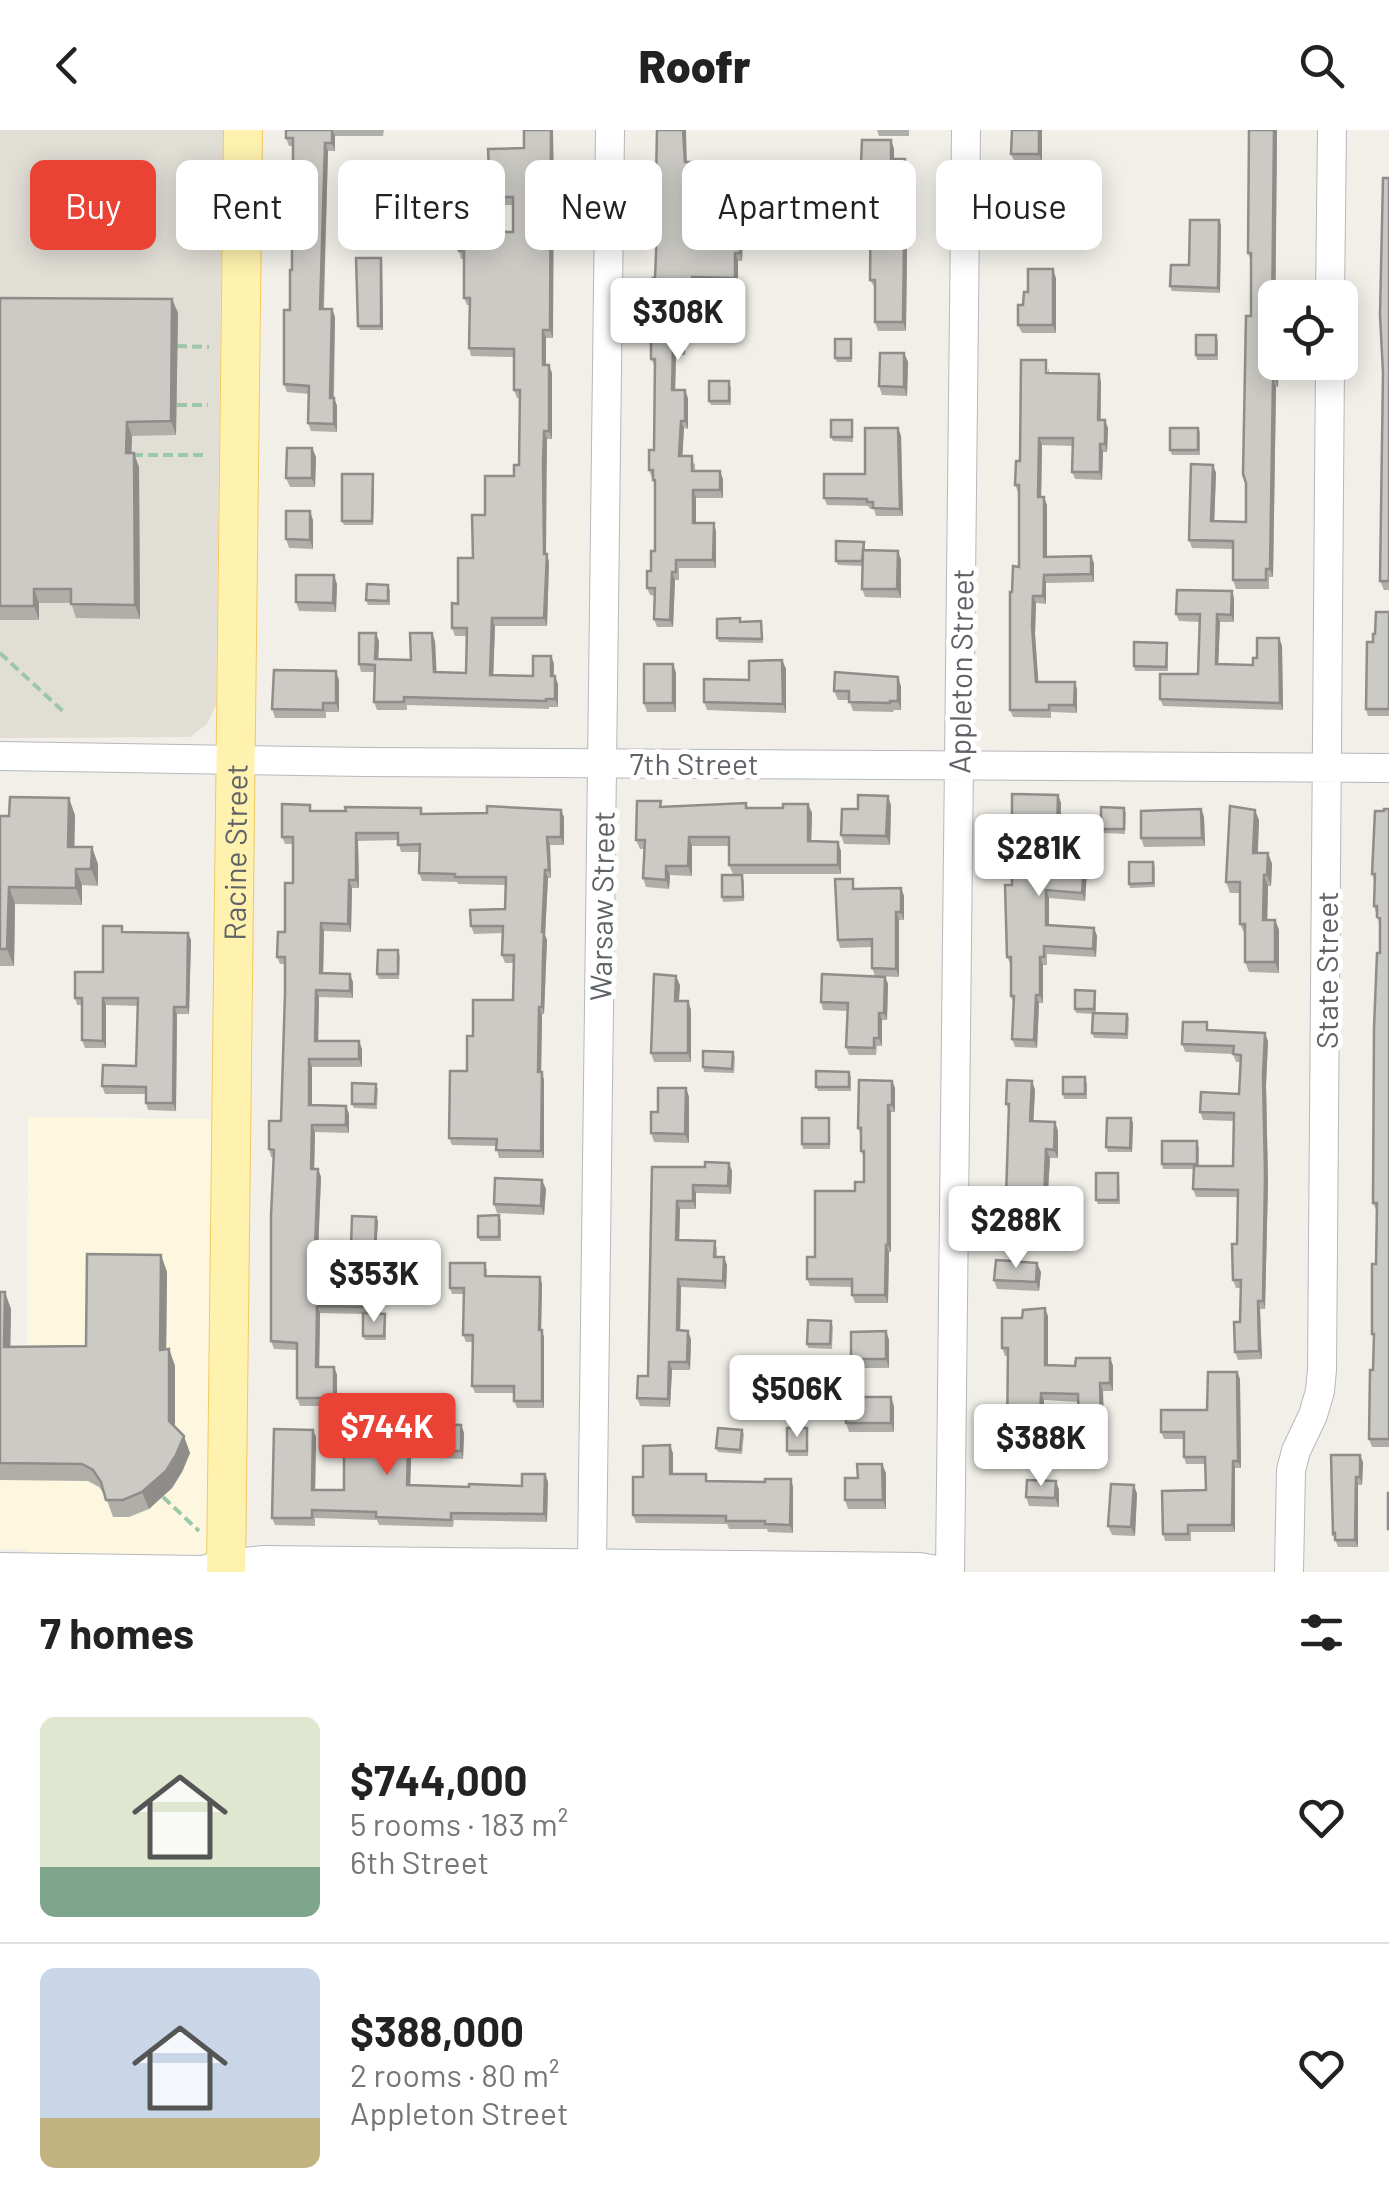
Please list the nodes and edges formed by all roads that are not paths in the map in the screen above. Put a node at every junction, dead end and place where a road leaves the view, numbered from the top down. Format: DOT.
graph roads {
  1 [pos="243,130"];
  2 [pos="610,130"];
  3 [pos="966,130"];
  4 [pos="1332,130"];
  5 [pos="1330,280"];
  6 [pos="1330,380"];
  7 [pos="0,756"];
  8 [pos="237,760"];
  9 [pos="602,762"];
  10 [pos="960,764"];
  11 [pos="1328,768"];
  12 [pos="1389,768"];
  13 [pos="592,1563"];
  14 [pos="0,1567"];
  15 [pos="226,1568"];
  16 [pos="950,1572"];
  17 [pos="1289,1572"];
  1 -- 8 [label="main road, Racine Street"];
  2 -- 9 [label="street, Warsaw Street"];
  3 -- 10 [label="street, Appleton Street"];
  4 -- 5 [label="street"];
  6 -- 11 [label="street, State Street"];
  7 -- 8 [label="street, 7th Street"];
  8 -- 9 [label="street, 7th Street"];
  8 -- 15 [label="main road, Racine Street"];
  9 -- 10 [label="street, 7th Street"];
  9 -- 13 [label="street, Warsaw Street"];
  10 -- 11 [label="street, 7th Street"];
  10 -- 16 [label="street, Appleton Street"];
  11 -- 12 [label="street, 7th Street"];
  11 -- 17 [label="street, State Street"];
  13 -- 15 [label="street"];
  13 -- 16 [label="street"];
  14 -- 15 [label="street"];
}
